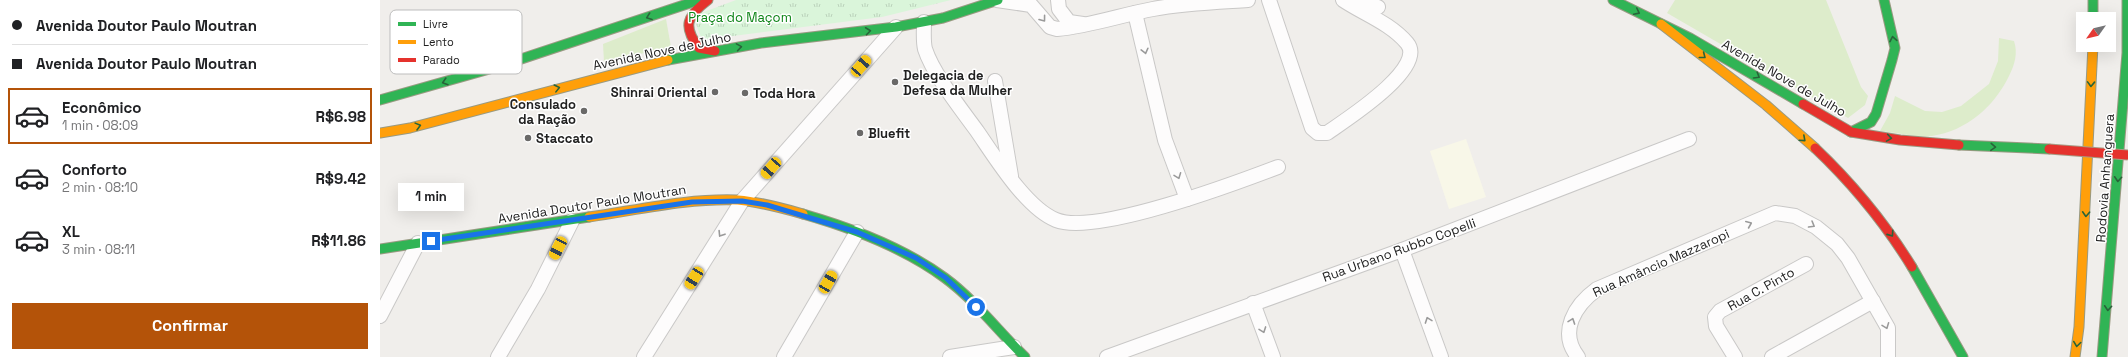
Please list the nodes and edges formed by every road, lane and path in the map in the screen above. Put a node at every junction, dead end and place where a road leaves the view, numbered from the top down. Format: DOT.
graph roads {
  1 [pos="699,0"];
  2 [pos="708,0"];
  3 [pos="997,0"];
  4 [pos="1058,0"];
  5 [pos="1248,0"];
  6 [pos="1269,0"];
  7 [pos="1343,0"];
  8 [pos="1346,0"];
  9 [pos="1613,0"];
  10 [pos="1884,0"];
  11 [pos="2093,0"];
  12 [pos="2127,0"];
  13 [pos="666,5"];
  14 [pos="1378,7"];
  15 [pos="2093,12"];
  16 [pos="1135,13"];
  17 [pos="924,22"];
  18 [pos="1088,24"];
  19 [pos="1661,24"];
  20 [pos="896,27"];
  21 [pos="715,51"];
  22 [pos="2093,52"];
  23 [pos="522,59"];
  24 [pos="472,74"];
  25 [pos="995,81"];
  26 [pos="380,100"];
  27 [pos="1851,132"];
  28 [pos="380,133"];
  29 [pos="1689,139"];
  30 [pos="2128,155"];
  31 [pos="1278,168"];
  32 [pos="1011,180"];
  33 [pos="1187,199"];
  34 [pos="742,201"];
  35 [pos="572,221"];
  36 [pos="857,232"];
  37 [pos="418,243"];
  38 [pos="380,249"];
  39 [pos="1402,250"];
  40 [pos="1806,264"];
  41 [pos="1873,301"];
  42 [pos="1252,303"];
  43 [pos="380,316"];
  44 [pos="653,342"];
  45 [pos="1014,347"];
  46 [pos="498,357"];
  47 [pos="644,357"];
  48 [pos="651,357"];
  49 [pos="784,357"];
  50 [pos="950,357"];
  51 [pos="1025,357"];
  52 [pos="1107,357"];
  53 [pos="1273,357"];
  54 [pos="1441,357"];
  55 [pos="1578,357"];
  56 [pos="1735,357"];
  57 [pos="1772,357"];
  58 [pos="1888,357"];
  59 [pos="1963,357"];
  60 [pos="2075,357"];
  61 [pos="2102,357"];
  1 -- 13 [label="main road"];
  2 -- 21 [label="main road"];
  3 -- 17 [label="main road, Avenida Nove de Julho"];
  3 -- 18 [label="street, one-way"];
  4 -- 18 [label="street"];
  5 -- 16 [label="street"];
  6 -- 7 [label="street"];
  8 -- 14 [label="street"];
  9 -- 19 [label="main road, Avenida Nove de Julho, one-way"];
  27 -- 10 [label="main road, Avenida Nove de Julho, one-way"];
  11 -- 15 [label="main road"];
  12 -- 61 [label="main road, Rodovia Anhanguera, one-way"];
  13 -- 23 [label="main road, one-way"];
  16 -- 18 [label="street"];
  16 -- 33 [label="street, one-way"];
  17 -- 20 [label="main road, Avenida Nove de Julho"];
  17 -- 32 [label="street"];
  19 -- 27 [label="main road, Avenida Nove de Julho, one-way"];
  19 -- 59 [label="main road, one-way"];
  21 -- 20 [label="main road, Avenida Nove de Julho, one-way"];
  20 -- 34 [label="street"];
  28 -- 21 [label="main road, Avenida Nove de Julho, one-way"];
  22 -- 60 [label="main road, one-way"];
  24 -- 26 [label="main road, one-way"];
  25 -- 32 [label="street"];
  27 -- 30 [label="main road, one-way, bridge"];
  29 -- 39 [label="street, Rua Urbano Rubbo Copelli"];
  31 -- 33 [label="street"];
  32 -- 33 [label="street"];
  34 -- 35 [label="main road, Avenida Doutor Paulo Moutran"];
  34 -- 36 [label="main road, Avenida Doutor Paulo Moutran"];
  34 -- 44 [label="street, one-way"];
  35 -- 37 [label="main road, Avenida Doutor Paulo Moutran"];
  35 -- 46 [label="street"];
  36 -- 45 [label="main road, Avenida Doutor Paulo Moutran"];
  36 -- 49 [label="street"];
  37 -- 38 [label="main road, Avenida Doutor Paulo Moutran"];
  37 -- 43 [label="street"];
  39 -- 42 [label="street, Rua Urbano Rubbo Copelli"];
  54 -- 39 [label="street, one-way"];
  40 -- 56 [label="street, Rua C. Pinto"];
  55 -- 41 [label="street, Rua Amâncio Mazzaropi, one-way"];
  41 -- 57 [label="street"];
  41 -- 58 [label="street, one-way"];
  42 -- 52 [label="street, Rua Urbano Rubbo Copelli"];
  42 -- 53 [label="street, one-way"];
  44 -- 47 [label="street"];
  44 -- 48 [label="street"];
  45 -- 50 [label="street"];
  45 -- 51 [label="main road, Avenida Doutor Paulo Moutran"];
}
